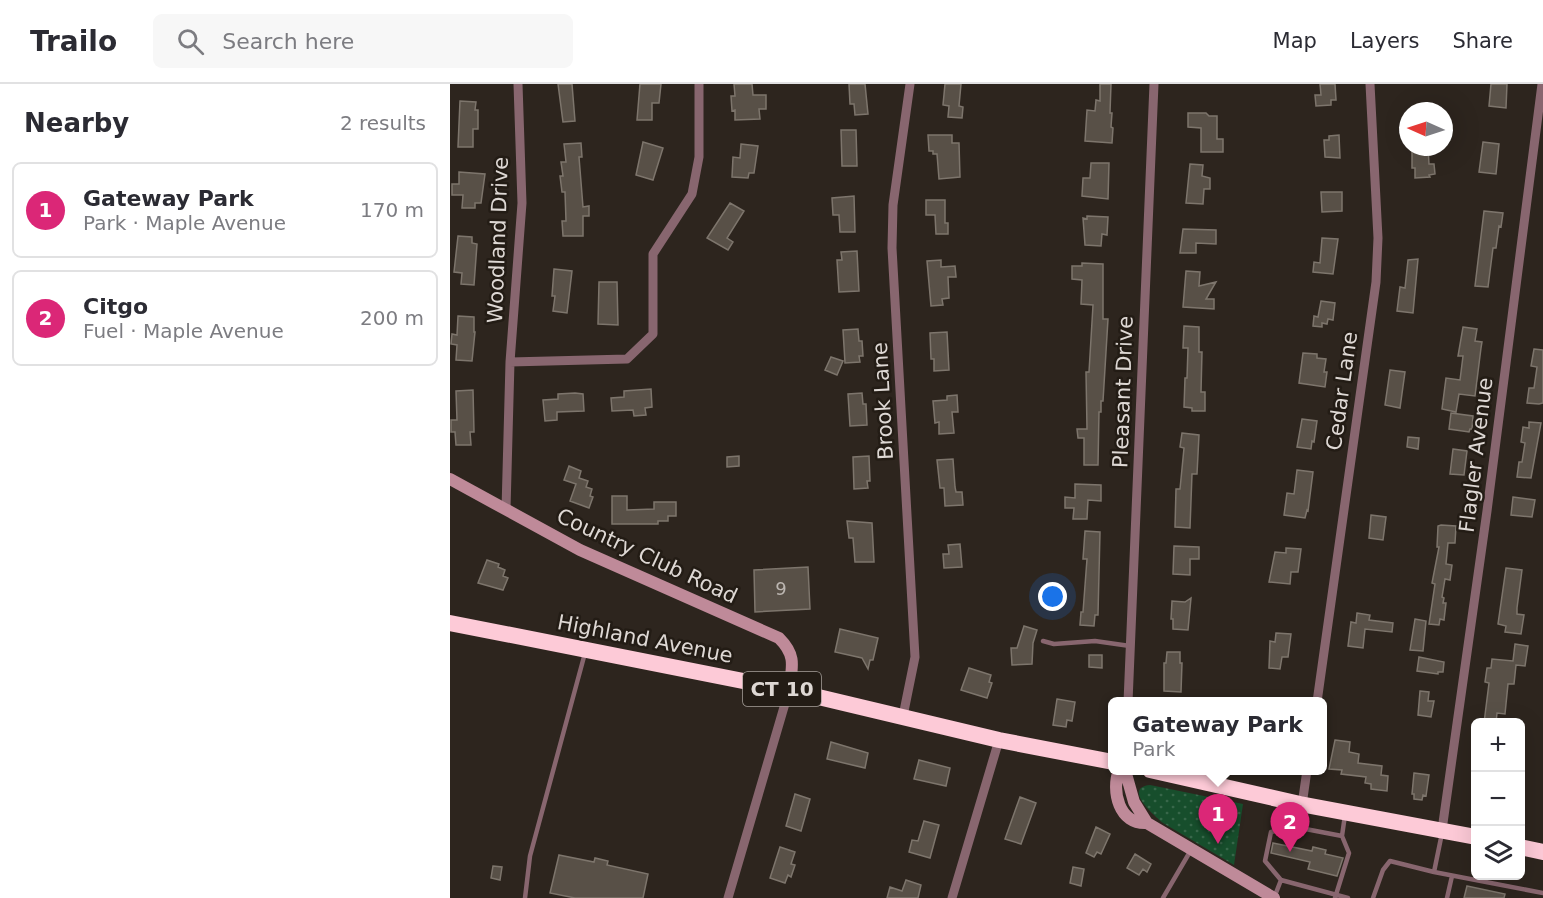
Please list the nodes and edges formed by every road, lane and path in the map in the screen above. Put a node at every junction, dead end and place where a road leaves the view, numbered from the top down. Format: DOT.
graph roads {
  1 [pos="518,84"];
  2 [pos="699,84"];
  3 [pos="910,84"];
  4 [pos="1154,84"];
  5 [pos="1370,84"];
  6 [pos="1542,84"];
  7 [pos="510,362"];
  8 [pos="450,479"];
  9 [pos="506,509"];
  10 [pos="450,623"];
  11 [pos="1043,641"];
  12 [pos="1130,646"];
  13 [pos="586,650"];
  14 [pos="789,690"];
  15 [pos="1128,697"];
  16 [pos="1318,697"];
  17 [pos="903,716"];
  18 [pos="999,740"];
  19 [pos="1108,761"];
  20 [pos="1118,775"];
  21 [pos="1126,775"];
  22 [pos="1306,775"];
  23 [pos="1199,776"];
  24 [pos="1301,804"];
  25 [pos="1346,812"];
  26 [pos="1147,823"];
  27 [pos="1295,826"];
  28 [pos="1442,830"];
  29 [pos="1342,836"];
  30 [pos="1471,836"];
  31 [pos="1525,849"];
  32 [pos="1191,850"];
  33 [pos="1543,852"];
  34 [pos="1434,872"];
  35 [pos="1452,876"];
  36 [pos="1281,880"];
  37 [pos="1543,893"];
  38 [pos="1336,896"];
  39 [pos="525,898"];
  40 [pos="728,898"];
  41 [pos="952,898"];
  42 [pos="1163,898"];
  43 [pos="1274,898"];
  44 [pos="1348,898"];
  45 [pos="1373,898"];
  46 [pos="1447,898"];
  1 -- 7 [label="street, Woodland Drive"];
  2 -- 7 [label="street"];
  3 -- 17 [label="street, Brook Lane"];
  4 -- 12 [label="street, Pleasant Drive"];
  5 -- 16 [label="street, Cedar Lane"];
  6 -- 28 [label="street, Flagler Avenue"];
  7 -- 9 [label="street, Woodland Drive"];
  8 -- 9 [label="street, Country Club Road"];
  9 -- 14 [label="street, Country Club Road"];
  10 -- 13 [label="highway, Highland Avenue / CT 10"];
  11 -- 12 [label="lane"];
  12 -- 15 [label="street, Pleasant Drive"];
  13 -- 14 [label="highway, Highland Avenue / CT 10"];
  13 -- 39 [label="lane"];
  14 -- 17 [label="highway, Highland Avenue / CT 10"];
  14 -- 40 [label="street"];
  17 -- 18 [label="highway, Highland Avenue / CT 10"];
  18 -- 19 [label="highway, Highland Avenue / CT 10"];
  18 -- 41 [label="street"];
  20 -- 26 [label="street"];
  21 -- 26 [label="street"];
  22 -- 24 [label="street"];
  23 -- 24 [label="highway"];
  24 -- 25 [label="highway"];
  24 -- 27 [label="lane"];
  25 -- 28 [label="highway"];
  25 -- 29 [label="lane"];
  26 -- 32 [label="street"];
  27 -- 29 [label="lane"];
  27 -- 36 [label="lane"];
  28 -- 30 [label="highway"];
  28 -- 34 [label="lane"];
  29 -- 38 [label="lane"];
  31 -- 33 [label="highway"];
  32 -- 42 [label="lane"];
  32 -- 43 [label="street"];
  34 -- 35 [label="lane"];
  34 -- 45 [label="lane"];
  35 -- 37 [label="lane"];
  35 -- 46 [label="lane"];
  36 -- 38 [label="lane"];
  36 -- 43 [label="lane"];
  38 -- 44 [label="lane"];
}
